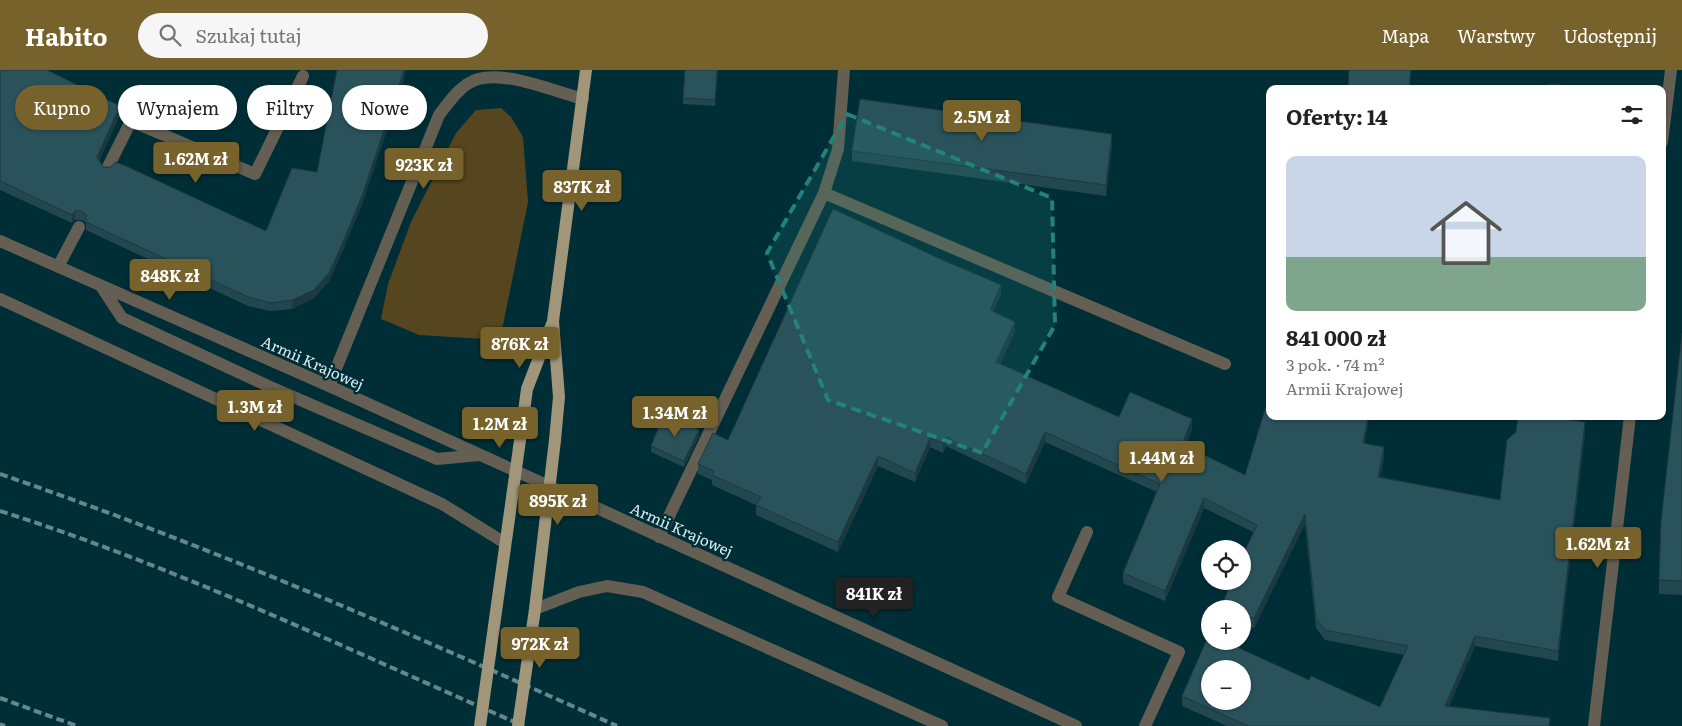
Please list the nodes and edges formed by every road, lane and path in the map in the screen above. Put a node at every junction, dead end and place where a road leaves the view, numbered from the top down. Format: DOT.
graph roads {
  1 [pos="586,70"];
  2 [pos="844,70"];
  3 [pos="1671,70"];
  4 [pos="303,76"];
  5 [pos="583,99"];
  6 [pos="1666,110"];
  7 [pos="107,168"];
  8 [pos="824,193"];
  9 [pos="79,227"];
  10 [pos="0,241"];
  11 [pos="58,267"];
  12 [pos="102,286"];
  13 [pos="0,299"];
  14 [pos="553,321"];
  15 [pos="1226,364"];
  16 [pos="329,386"];
  17 [pos="1630,420"];
  18 [pos="481,455"];
  19 [pos="1087,532"];
  20 [pos="659,537"];
  21 [pos="505,543"];
  22 [pos="535,609"];
  23 [pos="936,723"];
  24 [pos="480,726"];
  25 [pos="518,726"];
  26 [pos="1076,726"];
  27 [pos="1145,726"];
  28 [pos="1594,726"];
  1 -- 5 [label="main road"];
  2 -- 8 [label="street"];
  3 -- 6 [label="street"];
  4 -- 7 [label="street"];
  5 -- 14 [label="main road"];
  5 -- 16 [label="street"];
  8 -- 15 [label="street"];
  8 -- 20 [label="street"];
  9 -- 11 [label="street"];
  10 -- 11 [label="street, Armii Krajowej"];
  11 -- 12 [label="street, Armii Krajowej"];
  12 -- 16 [label="street, Armii Krajowej"];
  12 -- 18 [label="street"];
  13 -- 21 [label="street"];
  14 -- 21 [label="main road, bridge"];
  14 -- 22 [label="main road, bridge"];
  16 -- 18 [label="street, Armii Krajowej"];
  17 -- 28 [label="street"];
  18 -- 20 [label="street, Armii Krajowej"];
  19 -- 27 [label="street"];
  20 -- 26 [label="street, Armii Krajowej"];
  21 -- 24 [label="main road, bridge"];
  22 -- 23 [label="street"];
  22 -- 25 [label="main road, bridge"];
}
